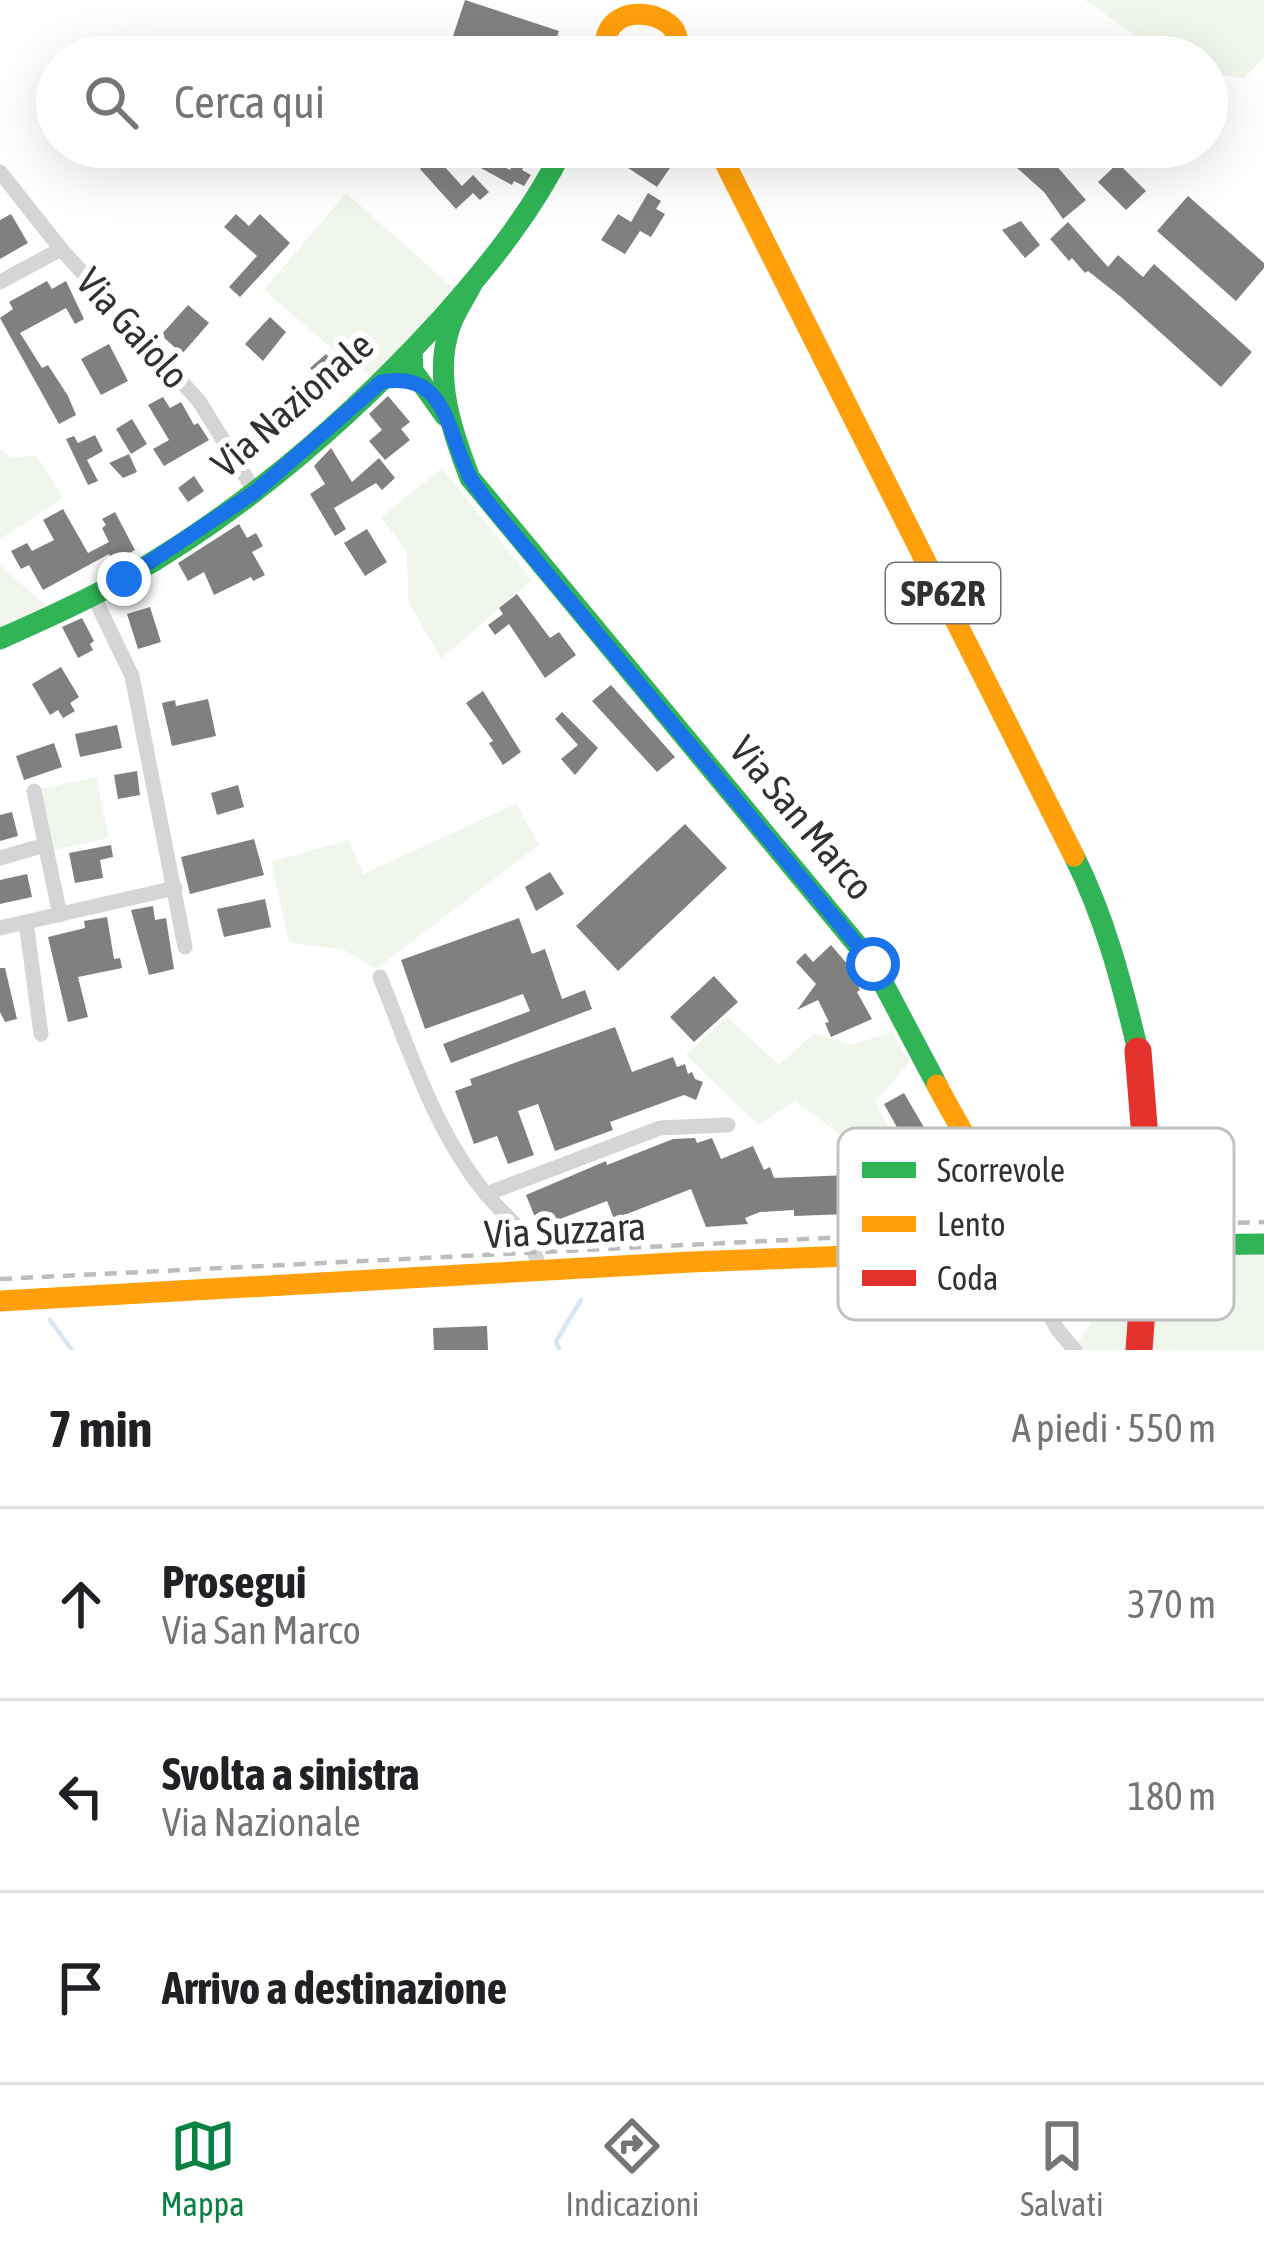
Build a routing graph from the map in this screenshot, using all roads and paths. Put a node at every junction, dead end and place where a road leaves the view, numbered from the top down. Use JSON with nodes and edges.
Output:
{"nodes":[{"id":1,"x":640,"y":1,"type":"edge"},
{"id":2,"x":603,"y":36,"type":"edge"},
{"id":3,"x":678,"y":36,"type":"edge"},
{"id":4,"x":553,"y":168,"type":"edge"},
{"id":5,"x":728,"y":168,"type":"edge"},
{"id":6,"x":0,"y":172,"type":"edge"},
{"id":7,"x":61,"y":248,"type":"junction"},
{"id":8,"x":0,"y":282,"type":"edge"},
{"id":9,"x":472,"y":284,"type":"junction"},
{"id":10,"x":415,"y":347,"type":"junction"},
{"id":11,"x":381,"y":382,"type":"junction"},
{"id":12,"x":436,"y":382,"type":"junction"},
{"id":13,"x":255,"y":492,"type":"junction"},
{"id":14,"x":93,"y":595,"type":"junction"},
{"id":15,"x":0,"y":639,"type":"edge"},
{"id":16,"x":34,"y":791,"type":"dead end"},
{"id":17,"x":45,"y":844,"type":"junction"},
{"id":18,"x":0,"y":858,"type":"edge"},
{"id":19,"x":175,"y":888,"type":"junction"},
{"id":20,"x":60,"y":914,"type":"junction"},
{"id":21,"x":26,"y":922,"type":"junction"},
{"id":22,"x":0,"y":928,"type":"edge"},
{"id":23,"x":184,"y":947,"type":"dead end"},
{"id":24,"x":380,"y":977,"type":"dead end"},
{"id":25,"x":41,"y":1034,"type":"dead end"},
{"id":26,"x":728,"y":1125,"type":"dead end"},
{"id":27,"x":959,"y":1128,"type":"edge"},
{"id":28,"x":1146,"y":1128,"type":"edge"},
{"id":29,"x":486,"y":1194,"type":"junction"},
{"id":30,"x":1234,"y":1244,"type":"edge"},
{"id":31,"x":1264,"y":1244,"type":"edge"},
{"id":32,"x":838,"y":1256,"type":"edge"},
{"id":33,"x":539,"y":1270,"type":"junction"},
{"id":34,"x":0,"y":1301,"type":"edge"},
{"id":35,"x":1054,"y":1320,"type":"edge"},
{"id":36,"x":1144,"y":1320,"type":"edge"},
{"id":37,"x":1075,"y":1350,"type":"edge"},
{"id":38,"x":1139,"y":1350,"type":"edge"}],
"edges":[{"from":1,"to":2,"type":"main road"},
{"from":1,"to":3,"type":"main road"},
{"from":4,"to":9,"type":"main road","name":"Via Nazionale"},
{"from":5,"to":28,"type":"main road","number":"SP62R","bridge":true},
{"from":6,"to":7,"type":"street","name":"Via Gaiolo"},
{"from":7,"to":8,"type":"street"},
{"from":7,"to":13,"type":"street","name":"Via Gaiolo"},
{"from":9,"to":10,"type":"main road","name":"Via Nazionale"},
{"from":9,"to":12,"type":"main road","name":"Via San Marco"},
{"from":10,"to":11,"type":"main road","name":"Via Nazionale"},
{"from":10,"to":12,"type":"main road"},
{"from":11,"to":12,"type":"main road"},
{"from":11,"to":13,"type":"main road","name":"Via Nazionale"},
{"from":12,"to":27,"type":"main road","name":"Via San Marco"},
{"from":13,"to":14,"type":"main road","name":"Via Nazionale"},
{"from":14,"to":15,"type":"main road","name":"Via Nazionale"},
{"from":14,"to":19,"type":"street"},
{"from":16,"to":17,"type":"street"},
{"from":17,"to":18,"type":"street"},
{"from":17,"to":20,"type":"street"},
{"from":19,"to":20,"type":"street"},
{"from":19,"to":23,"type":"street"},
{"from":20,"to":21,"type":"street"},
{"from":21,"to":22,"type":"street"},
{"from":21,"to":25,"type":"street"},
{"from":24,"to":29,"type":"street"},
{"from":26,"to":29,"type":"street"},
{"from":29,"to":33,"type":"street"},
{"from":30,"to":31,"type":"main road"},
{"from":32,"to":33,"type":"main road","name":"Via Suzzara"},
{"from":33,"to":34,"type":"main road","name":"Via Suzzara"},
{"from":35,"to":37,"type":"street","name":"Via San Marco"},
{"from":36,"to":38,"type":"main road","number":"SP62R","bridge":true}]}
